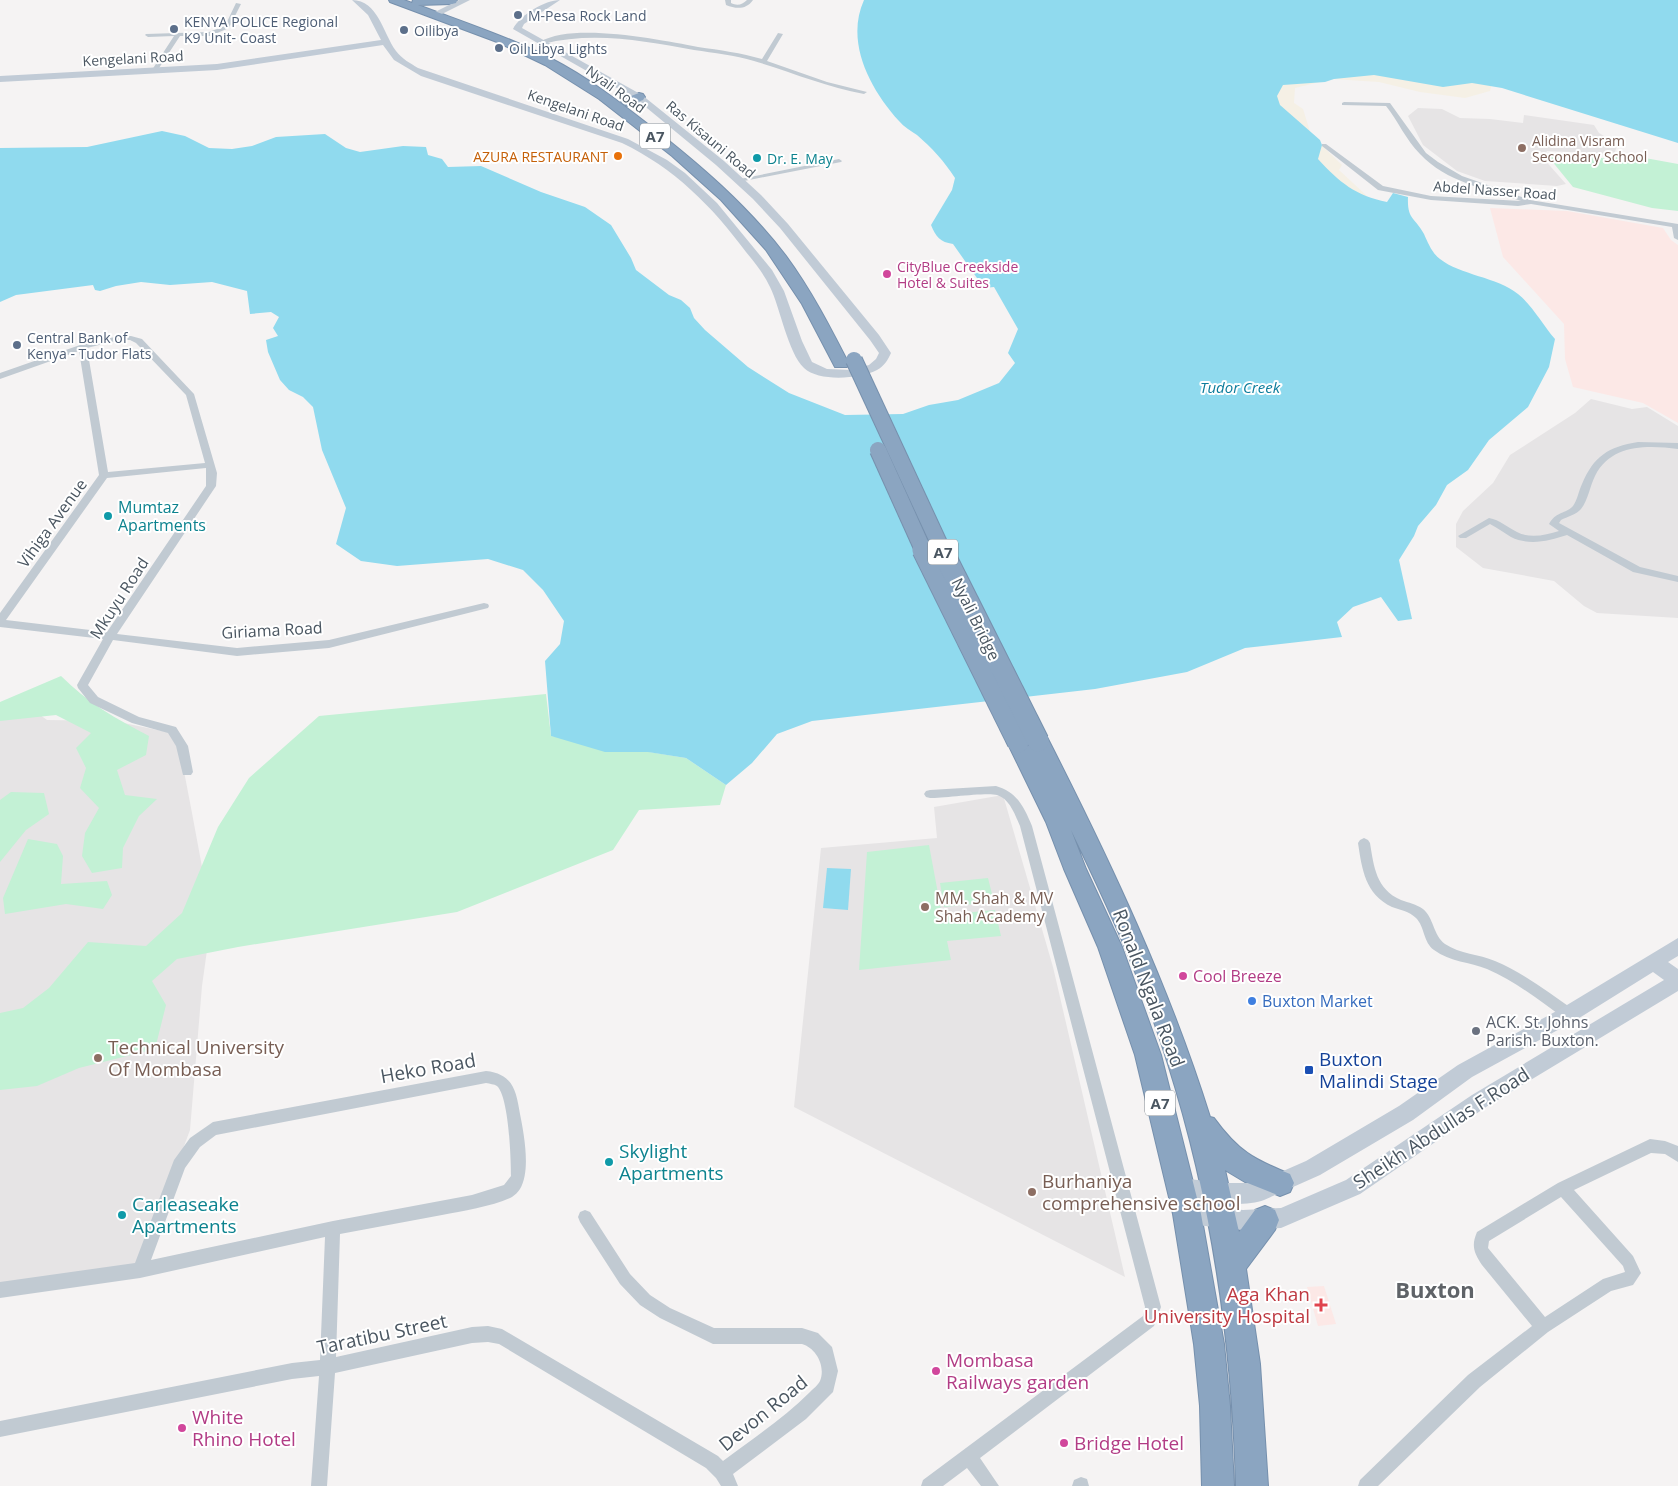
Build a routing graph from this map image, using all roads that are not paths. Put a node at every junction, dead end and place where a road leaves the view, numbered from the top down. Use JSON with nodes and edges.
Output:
{"nodes":[{"id":1,"x":356,"y":0,"type":"edge"},
{"id":2,"x":394,"y":0,"type":"edge"},
{"id":3,"x":556,"y":0,"type":"edge"},
{"id":4,"x":728,"y":0,"type":"edge"},
{"id":5,"x":750,"y":0,"type":"edge"},
{"id":6,"x":415,"y":1,"type":"edge"},
{"id":7,"x":238,"y":4,"type":"dead end"},
{"id":8,"x":448,"y":7,"type":"edge"},
{"id":9,"x":780,"y":34,"type":"dead end"},
{"id":10,"x":148,"y":35,"type":"dead end"},
{"id":11,"x":178,"y":35,"type":"junction"},
{"id":12,"x":386,"y":42,"type":"junction"},
{"id":13,"x":521,"y":42,"type":"junction"},
{"id":14,"x":548,"y":44,"type":"junction"},
{"id":15,"x":764,"y":61,"type":"junction"},
{"id":16,"x":155,"y":70,"type":"junction"},
{"id":17,"x":0,"y":79,"type":"edge"},
{"id":18,"x":864,"y":92,"type":"dead end"},
{"id":19,"x":633,"y":100,"type":"junction"},
{"id":20,"x":1344,"y":104,"type":"dead end"},
{"id":21,"x":649,"y":131,"type":"junction"},
{"id":22,"x":625,"y":141,"type":"junction"},
{"id":23,"x":1324,"y":145,"type":"dead end"},
{"id":24,"x":839,"y":161,"type":"dead end"},
{"id":25,"x":739,"y":180,"type":"junction"},
{"id":26,"x":1531,"y":202,"type":"junction"},
{"id":27,"x":1677,"y":226,"type":"edge"},
{"id":28,"x":1678,"y":238,"type":"edge"},
{"id":29,"x":835,"y":322,"type":"dead end"},
{"id":30,"x":83,"y":347,"type":"junction"},
{"id":31,"x":883,"y":350,"type":"joint"},
{"id":32,"x":847,"y":356,"type":"joint"},
{"id":33,"x":809,"y":366,"type":"joint"},
{"id":34,"x":0,"y":376,"type":"edge"},
{"id":35,"x":1678,"y":446,"type":"edge"},
{"id":36,"x":210,"y":465,"type":"junction"},
{"id":37,"x":104,"y":476,"type":"junction"},
{"id":38,"x":1567,"y":532,"type":"junction"},
{"id":39,"x":1463,"y":536,"type":"dead end"},
{"id":40,"x":1678,"y":578,"type":"edge"},
{"id":41,"x":484,"y":606,"type":"dead end"},
{"id":42,"x":0,"y":622,"type":"edge"},
{"id":43,"x":110,"y":636,"type":"junction"},
{"id":44,"x":1028,"y":742,"type":"junction"},
{"id":45,"x":187,"y":772,"type":"dead end"},
{"id":46,"x":930,"y":794,"type":"dead end"},
{"id":47,"x":1364,"y":843,"type":"dead end"},
{"id":48,"x":1678,"y":946,"type":"edge"},
{"id":49,"x":1654,"y":962,"type":"junction"},
{"id":50,"x":1678,"y":980,"type":"edge"},
{"id":51,"x":1569,"y":1014,"type":"junction"},
{"id":52,"x":1195,"y":1112,"type":"junction"},
{"id":53,"x":1678,"y":1155,"type":"edge"},
{"id":54,"x":1280,"y":1183,"type":"junction"},
{"id":55,"x":1180,"y":1188,"type":"junction"},
{"id":56,"x":1563,"y":1188,"type":"junction"},
{"id":57,"x":1218,"y":1205,"type":"junction"},
{"id":58,"x":1187,"y":1214,"type":"junction"},
{"id":59,"x":586,"y":1217,"type":"dead end"},
{"id":60,"x":1265,"y":1220,"type":"junction"},
{"id":61,"x":333,"y":1228,"type":"junction"},
{"id":62,"x":1230,"y":1267,"type":"junction"},
{"id":63,"x":140,"y":1270,"type":"junction"},
{"id":64,"x":0,"y":1290,"type":"edge"},
{"id":65,"x":1543,"y":1326,"type":"junction"},
{"id":66,"x":328,"y":1367,"type":"junction"},
{"id":67,"x":0,"y":1429,"type":"edge"},
{"id":68,"x":969,"y":1456,"type":"junction"},
{"id":69,"x":722,"y":1472,"type":"junction"},
{"id":70,"x":318,"y":1486,"type":"edge"},
{"id":71,"x":730,"y":1486,"type":"edge"},
{"id":72,"x":929,"y":1486,"type":"edge"},
{"id":73,"x":992,"y":1486,"type":"edge"},
{"id":74,"x":1218,"y":1486,"type":"edge"},
{"id":75,"x":1252,"y":1486,"type":"edge"},
{"id":76,"x":1366,"y":1486,"type":"edge"}],
"edges":[{"from":1,"to":12,"type":"main road","name":"Kengelani Road"},
{"from":2,"to":8,"type":"highway","name":"Nyali Road","number":"A7"},
{"from":3,"to":14,"type":"main road","name":"Ras Kisauni Road"},
{"from":4,"to":5,"type":"street"},
{"from":6,"to":8,"type":"highway","name":"Nyali Road","number":"A7"},
{"from":7,"to":11,"type":"street"},
{"from":8,"to":13,"type":"highway","name":"Nyali Road","number":"A7"},
{"from":8,"to":21,"type":"highway","name":"Nyali Road","number":"A7"},
{"from":9,"to":15,"type":"street"},
{"from":10,"to":11,"type":"street"},
{"from":11,"to":16,"type":"street"},
{"from":12,"to":16,"type":"main road","name":"Kengelani Road"},
{"from":12,"to":22,"type":"main road","name":"Kengelani Road"},
{"from":13,"to":14,"type":"highway"},
{"from":13,"to":19,"type":"highway","name":"Nyali Road","number":"A7"},
{"from":14,"to":15,"type":"street"},
{"from":14,"to":19,"type":"main road","name":"Ras Kisauni Road"},
{"from":15,"to":18,"type":"street"},
{"from":16,"to":17,"type":"main road","name":"Kengelani Road"},
{"from":19,"to":25,"type":"main road","name":"Ras Kisauni Road"},
{"from":19,"to":29,"type":"highway","name":"Nyali Road","number":"A7"},
{"from":20,"to":26,"type":"street"},
{"from":21,"to":22,"type":"main road"},
{"from":21,"to":32,"type":"highway","name":"Nyali Road","number":"A7"},
{"from":22,"to":33,"type":"main road","name":"Kengelani Road"},
{"from":23,"to":26,"type":"street","name":"Abdel Nasser Road"},
{"from":24,"to":25,"type":"street"},
{"from":25,"to":31,"type":"main road","name":"Ras Kisauni Road"},
{"from":26,"to":27,"type":"street","name":"Abdel Nasser Road"},
{"from":27,"to":28,"type":"street"},
{"from":30,"to":34,"type":"street"},
{"from":30,"to":36,"type":"street","name":"Mkuyu Road"},
{"from":30,"to":37,"type":"street","name":"Vihiga Avenue"},
{"from":31,"to":33,"type":"main road"},
{"from":32,"to":44,"type":"highway","name":"Nyali Bridge","number":"A7","bridge":true},
{"from":35,"to":38,"type":"street"},
{"from":36,"to":37,"type":"street"},
{"from":36,"to":43,"type":"street","name":"Mkuyu Road"},
{"from":37,"to":42,"type":"street","name":"Vihiga Avenue"},
{"from":38,"to":39,"type":"street"},
{"from":38,"to":40,"type":"street"},
{"from":41,"to":43,"type":"street","name":"Giriama Road"},
{"from":42,"to":43,"type":"street","name":"Giriama Road"},
{"from":43,"to":45,"type":"street","name":"Mkuyu Road"},
{"from":44,"to":52,"type":"highway","name":"Ronald Ngala Road","number":"A7"},
{"from":44,"to":55,"type":"highway","name":"Ronald Ngala Road","number":"A7"},
{"from":46,"to":68,"type":"street"},
{"from":47,"to":51,"type":"street"},
{"from":48,"to":49,"type":"main road","name":"Sheikh Abdullas F.Road"},
{"from":49,"to":50,"type":"main road"},
{"from":49,"to":51,"type":"main road","name":"Sheikh Abdullas F.Road"},
{"from":50,"to":60,"type":"main road","name":"Sheikh Abdullas F.Road"},
{"from":51,"to":54,"type":"main road","name":"Sheikh Abdullas F.Road"},
{"from":52,"to":54,"type":"highway"},
{"from":52,"to":57,"type":"highway","name":"Ronald Ngala Road","number":"A7"},
{"from":53,"to":56,"type":"street"},
{"from":54,"to":57,"type":"main road","name":"Sheikh Abdullas F.Road"},
{"from":55,"to":57,"type":"main road","name":"Sheikh Abdullas F.Road"},
{"from":55,"to":58,"type":"highway","name":"Ronald Ngala Road","number":"A7"},
{"from":56,"to":65,"type":"street"},
{"from":56,"to":65,"type":"street"},
{"from":57,"to":58,"type":"main road","name":"Sheikh Abdullas F.Road"},
{"from":57,"to":60,"type":"main road","name":"Sheikh Abdullas F.Road"},
{"from":57,"to":62,"type":"highway","name":"Ronald Ngala Road","number":"A7"},
{"from":58,"to":74,"type":"highway","name":"Ronald Ngala Road","number":"A7"},
{"from":59,"to":69,"type":"street","name":"Devon Road"},
{"from":60,"to":62,"type":"highway"},
{"from":61,"to":63,"type":"street","name":"Heko Road"},
{"from":61,"to":63,"type":"street","name":"Heko Road"},
{"from":61,"to":66,"type":"street"},
{"from":62,"to":75,"type":"highway","name":"Ronald Ngala Road","number":"A7"},
{"from":63,"to":64,"type":"street"},
{"from":65,"to":76,"type":"street"},
{"from":66,"to":67,"type":"street","name":"Taratibu Street"},
{"from":66,"to":69,"type":"street","name":"Taratibu Street"},
{"from":66,"to":70,"type":"street"},
{"from":68,"to":72,"type":"street"},
{"from":68,"to":73,"type":"street"},
{"from":69,"to":71,"type":"street","name":"Taratibu Street"}]}
